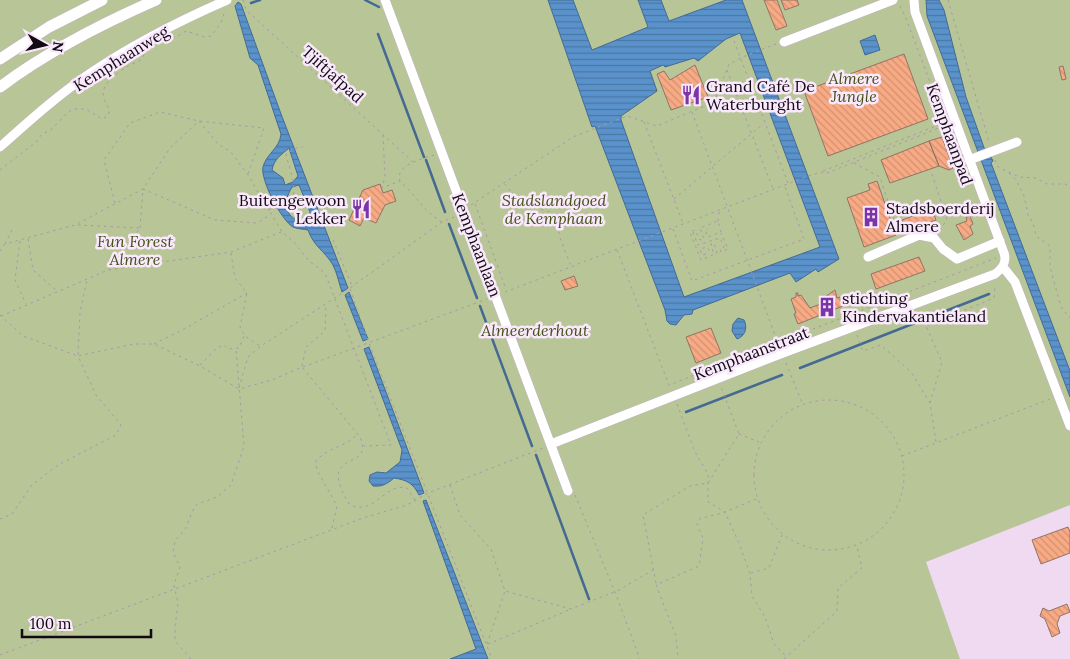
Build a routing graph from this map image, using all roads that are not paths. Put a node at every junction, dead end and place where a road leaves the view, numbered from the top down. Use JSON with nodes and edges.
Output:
{"nodes":[{"id":1,"x":102,"y":0,"type":"edge"},
{"id":2,"x":156,"y":0,"type":"edge"},
{"id":3,"x":385,"y":0,"type":"edge"},
{"id":4,"x":914,"y":0,"type":"edge"},
{"id":5,"x":227,"y":3,"type":"edge"},
{"id":6,"x":896,"y":3,"type":"edge"},
{"id":7,"x":784,"y":42,"type":"road end"},
{"id":8,"x":0,"y":59,"type":"edge"},
{"id":9,"x":0,"y":87,"type":"edge"},
{"id":10,"x":1017,"y":142,"type":"dead end"},
{"id":11,"x":0,"y":147,"type":"edge"},
{"id":12,"x":973,"y":158,"type":"junction"},
{"id":13,"x":1000,"y":241,"type":"junction"},
{"id":14,"x":868,"y":257,"type":"dead end"},
{"id":15,"x":1003,"y":267,"type":"junction"},
{"id":16,"x":1070,"y":426,"type":"edge"},
{"id":17,"x":551,"y":444,"type":"junction"},
{"id":18,"x":568,"y":490,"type":"road end"}],
"edges":[{"from":1,"to":8,"type":"main road"},
{"from":2,"to":9,"type":"main road"},
{"from":3,"to":17,"type":"street","name":"Kemphaanlaan"},
{"from":4,"to":12,"type":"street","name":"Kemphaanpad"},
{"from":5,"to":11,"type":"street","name":"Kemphaanweg"},
{"from":6,"to":7,"type":"street"},
{"from":10,"to":12,"type":"street"},
{"from":12,"to":13,"type":"street","name":"Kemphaanpad"},
{"from":13,"to":14,"type":"street"},
{"from":13,"to":15,"type":"street","name":"Kemphaanpad"},
{"from":15,"to":16,"type":"street","name":"Kemphaanpad"},
{"from":15,"to":17,"type":"street","name":"Kemphaanstraat"},
{"from":17,"to":18,"type":"street","name":"Kemphaanlaan"}]}
